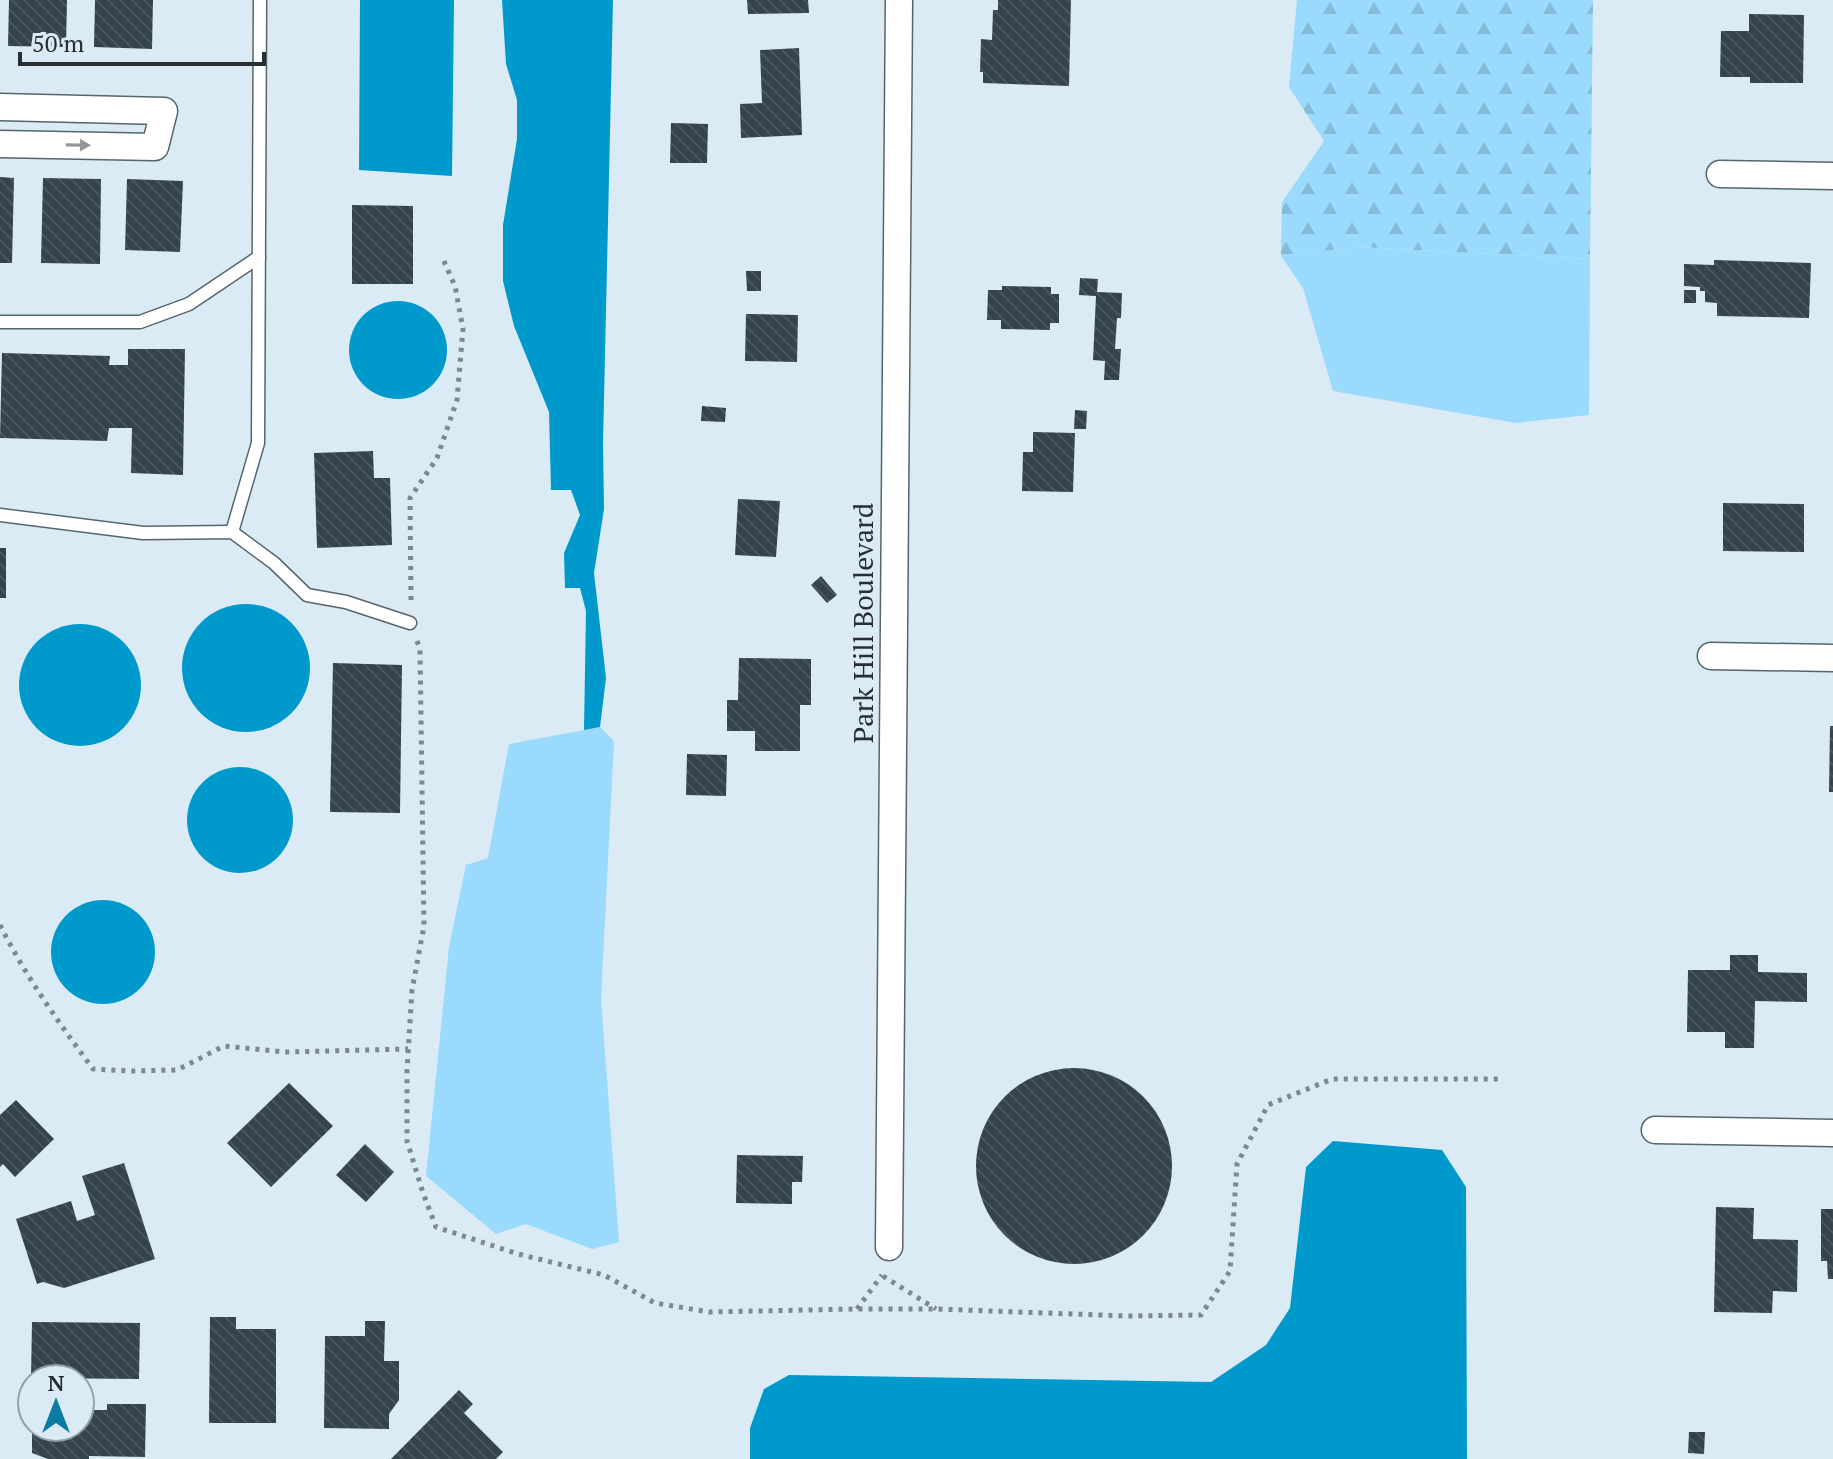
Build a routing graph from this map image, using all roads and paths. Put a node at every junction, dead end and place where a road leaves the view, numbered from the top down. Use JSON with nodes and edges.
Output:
{"nodes":[{"id":1,"x":260,"y":0,"type":"edge"},
{"id":2,"x":899,"y":0,"type":"edge"},
{"id":3,"x":0,"y":107,"type":"edge"},
{"id":4,"x":0,"y":144,"type":"edge"},
{"id":5,"x":1720,"y":174,"type":"dead end"},
{"id":6,"x":1833,"y":176,"type":"edge"},
{"id":7,"x":259,"y":257,"type":"junction"},
{"id":8,"x":443,"y":259,"type":"dead end"},
{"id":9,"x":0,"y":322,"type":"edge"},
{"id":10,"x":0,"y":515,"type":"edge"},
{"id":11,"x":232,"y":532,"type":"junction"},
{"id":12,"x":410,"y":623,"type":"junction"},
{"id":13,"x":1711,"y":656,"type":"dead end"},
{"id":14,"x":1833,"y":658,"type":"edge"},
{"id":15,"x":0,"y":925,"type":"edge"},
{"id":16,"x":408,"y":1049,"type":"junction"},
{"id":17,"x":1498,"y":1079,"type":"dead end"},
{"id":18,"x":1655,"y":1130,"type":"dead end"},
{"id":19,"x":1833,"y":1133,"type":"edge"},
{"id":20,"x":889,"y":1247,"type":"joint"},
{"id":21,"x":882,"y":1275,"type":"junction"},
{"id":22,"x":857,"y":1309,"type":"junction"},
{"id":23,"x":936,"y":1309,"type":"junction"}],
"edges":[{"from":1,"to":7,"type":"lane"},
{"from":2,"to":20,"type":"street","name":"Park Hill Boulevard"},
{"from":4,"to":3,"type":"street","one_way":true},
{"from":5,"to":6,"type":"street"},
{"from":7,"to":9,"type":"lane"},
{"from":7,"to":11,"type":"lane"},
{"from":8,"to":12,"type":"path"},
{"from":10,"to":11,"type":"lane"},
{"from":11,"to":12,"type":"lane"},
{"from":12,"to":16,"type":"path"},
{"from":13,"to":14,"type":"street"},
{"from":15,"to":16,"type":"path"},
{"from":16,"to":22,"type":"path"},
{"from":17,"to":23,"type":"path"},
{"from":18,"to":19,"type":"street"},
{"from":20,"to":21,"type":"path"},
{"from":21,"to":22,"type":"path"},
{"from":21,"to":23,"type":"path"},
{"from":22,"to":23,"type":"path"}]}
